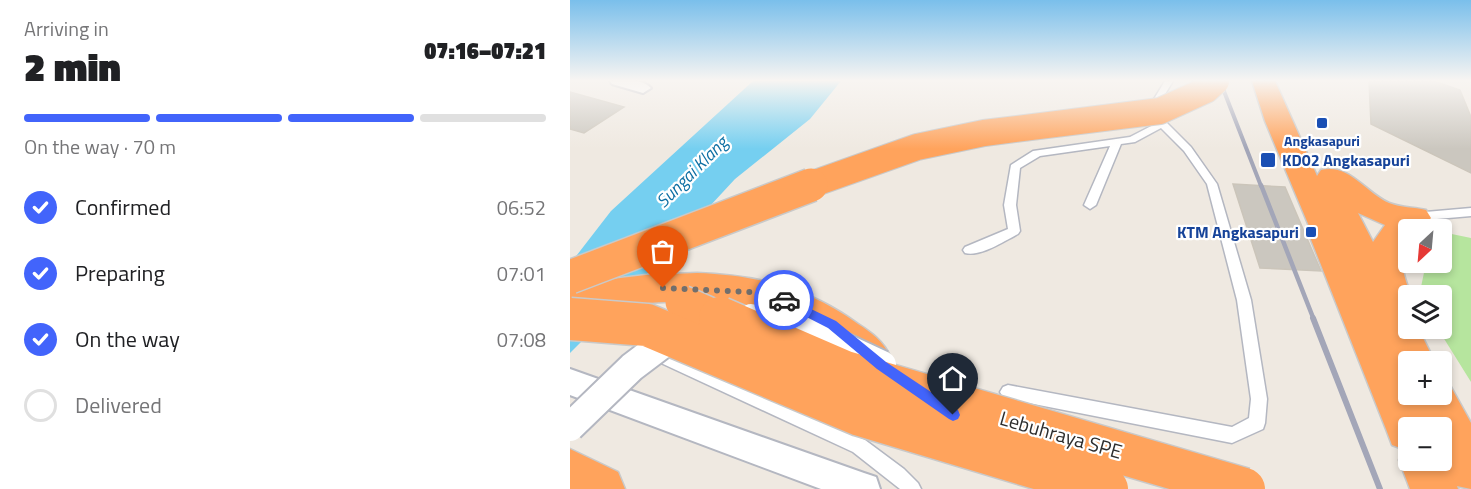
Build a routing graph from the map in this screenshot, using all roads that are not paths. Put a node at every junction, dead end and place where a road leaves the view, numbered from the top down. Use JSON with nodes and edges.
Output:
{"nodes":[{"id":1,"x":1159,"y":104,"type":"edge"},
{"id":2,"x":1177,"y":104,"type":"edge"},
{"id":3,"x":1271,"y":104,"type":"edge"},
{"id":4,"x":1291,"y":104,"type":"edge"},
{"id":5,"x":1162,"y":124,"type":"junction"},
{"id":6,"x":1116,"y":144,"type":"junction"},
{"id":7,"x":1322,"y":172,"type":"junction"},
{"id":8,"x":1090,"y":205,"type":"dead end"},
{"id":9,"x":1471,"y":212,"type":"edge"},
{"id":10,"x":1415,"y":218,"type":"junction"},
{"id":11,"x":969,"y":250,"type":"dead end"},
{"id":12,"x":570,"y":277,"type":"edge"},
{"id":13,"x":570,"y":298,"type":"edge"},
{"id":14,"x":570,"y":313,"type":"edge"},
{"id":15,"x":570,"y":319,"type":"edge"},
{"id":16,"x":1411,"y":351,"type":"edge"},
{"id":17,"x":1412,"y":351,"type":"edge"},
{"id":18,"x":882,"y":365,"type":"junction"},
{"id":19,"x":573,"y":383,"type":"edge"},
{"id":20,"x":1008,"y":392,"type":"dead end"},
{"id":21,"x":1438,"y":405,"type":"edge"},
{"id":22,"x":1403,"y":417,"type":"edge"},
{"id":23,"x":570,"y":427,"type":"edge"},
{"id":24,"x":1471,"y":469,"type":"edge"},
{"id":25,"x":1427,"y":471,"type":"edge"},
{"id":26,"x":570,"y":472,"type":"edge"},
{"id":27,"x":601,"y":489,"type":"edge"},
{"id":28,"x":864,"y":489,"type":"edge"},
{"id":29,"x":912,"y":489,"type":"edge"},
{"id":30,"x":1061,"y":489,"type":"edge"},
{"id":31,"x":1107,"y":489,"type":"edge"},
{"id":32,"x":1244,"y":489,"type":"edge"},
{"id":33,"x":1434,"y":489,"type":"edge"}],
"edges":[{"from":1,"to":5,"type":"lane"},
{"from":2,"to":12,"type":"highway","bridge":true},
{"from":3,"to":22,"type":"highway"},
{"from":4,"to":7,"type":"highway"},
{"from":5,"to":6,"type":"lane"},
{"from":5,"to":20,"type":"lane"},
{"from":6,"to":8,"type":"lane"},
{"from":6,"to":11,"type":"lane"},
{"from":7,"to":10,"type":"highway"},
{"from":7,"to":16,"type":"highway"},
{"from":9,"to":10,"type":"lane"},
{"from":10,"to":17,"type":"highway"},
{"from":13,"to":18,"type":"highway","bridge":true},
{"from":13,"to":32,"type":"highway","name":"Lebuhraya SPE","bridge":true},
{"from":14,"to":29,"type":"lane","bridge":true},
{"from":15,"to":31,"type":"highway","bridge":true},
{"from":18,"to":23,"type":"street","bridge":true},
{"from":18,"to":30,"type":"highway","bridge":true},
{"from":19,"to":28,"type":"street"},
{"from":21,"to":24,"type":"highway"},
{"from":25,"to":33,"type":"highway"},
{"from":26,"to":27,"type":"highway"}]}
